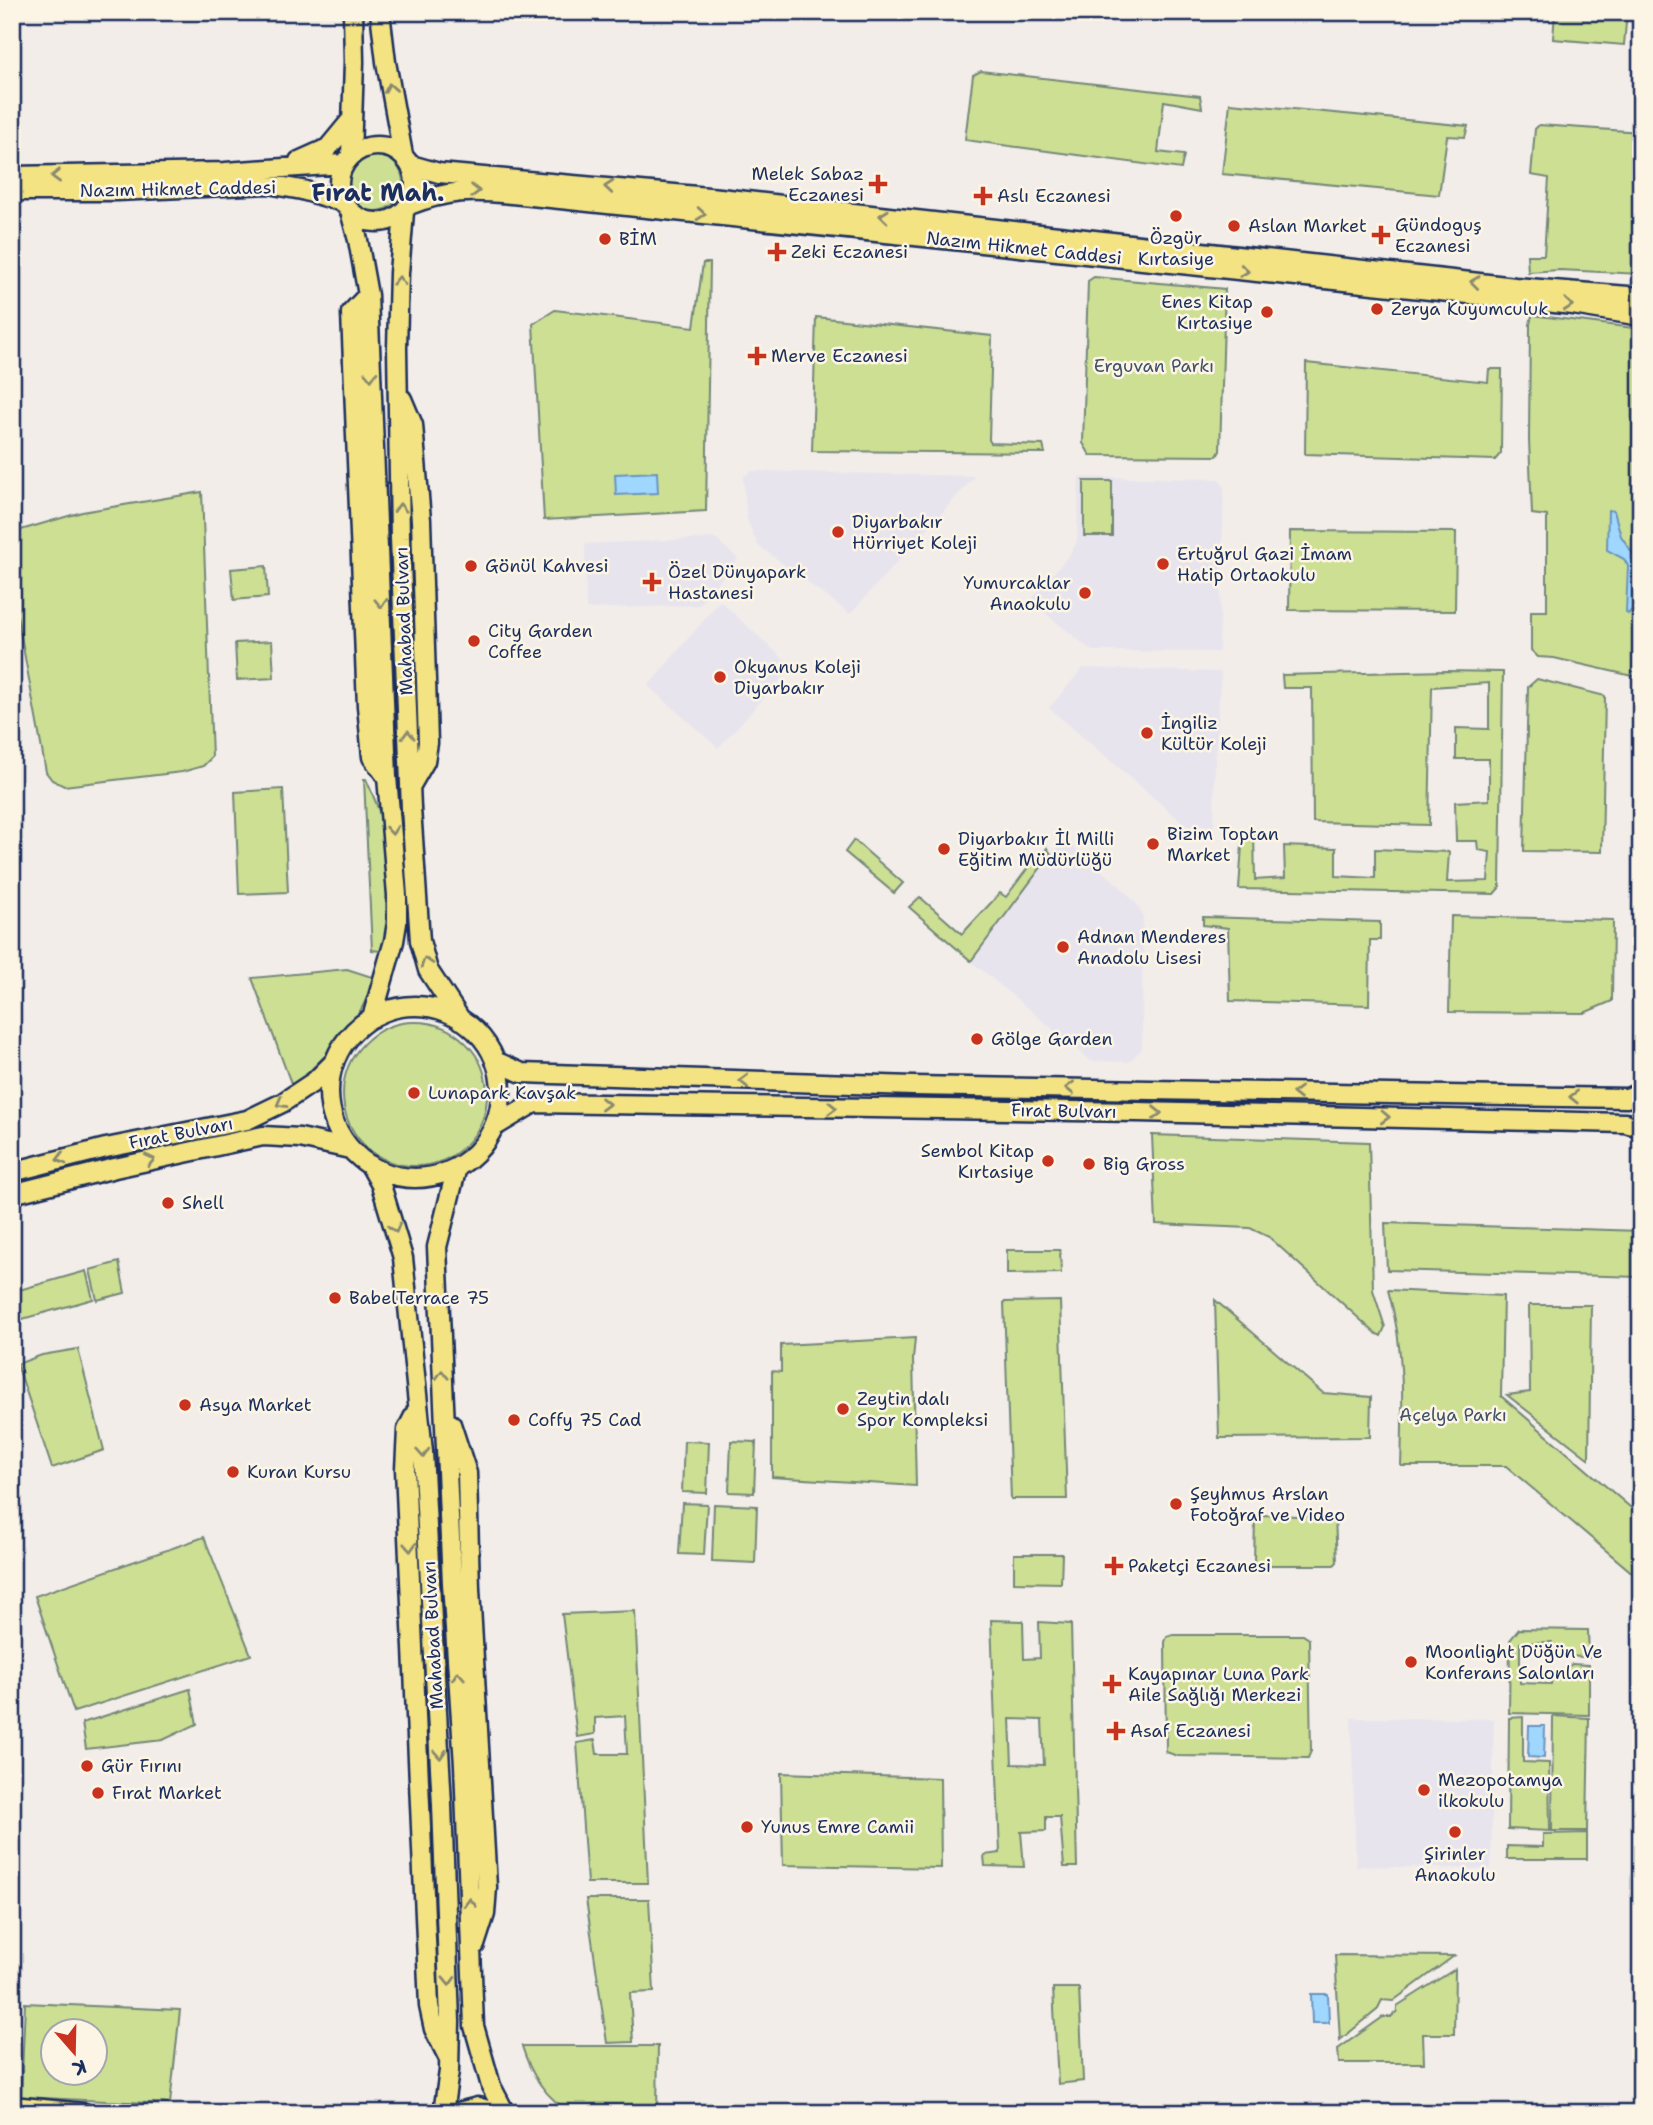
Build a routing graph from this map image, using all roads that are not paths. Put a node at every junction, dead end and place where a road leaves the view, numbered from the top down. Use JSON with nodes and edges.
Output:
{"nodes":[{"id":1,"x":350,"y":12,"type":"edge"},
{"id":2,"x":381,"y":15,"type":"edge"},
{"id":3,"x":352,"y":119,"type":"junction"},
{"id":4,"x":347,"y":160,"type":"junction"},
{"id":5,"x":407,"y":160,"type":"junction"},
{"id":6,"x":281,"y":167,"type":"junction"},
{"id":7,"x":12,"y":176,"type":"edge"},
{"id":8,"x":12,"y":191,"type":"edge"},
{"id":9,"x":346,"y":207,"type":"junction"},
{"id":10,"x":406,"y":208,"type":"junction"},
{"id":11,"x":1641,"y":297,"type":"edge"},
{"id":12,"x":1641,"y":316,"type":"edge"},
{"id":13,"x":372,"y":1018,"type":"junction"},
{"id":14,"x":461,"y":1020,"type":"junction"},
{"id":15,"x":495,"y":1061,"type":"junction"},
{"id":16,"x":334,"y":1062,"type":"junction"},
{"id":17,"x":1641,"y":1092,"type":"edge"},
{"id":18,"x":247,"y":1120,"type":"junction"},
{"id":19,"x":494,"y":1127,"type":"junction"},
{"id":20,"x":1641,"y":1127,"type":"edge"},
{"id":21,"x":248,"y":1139,"type":"junction"},
{"id":22,"x":350,"y":1149,"type":"junction"},
{"id":23,"x":370,"y":1165,"type":"junction"},
{"id":24,"x":457,"y":1167,"type":"junction"},
{"id":25,"x":12,"y":1172,"type":"edge"},
{"id":26,"x":12,"y":1194,"type":"edge"},
{"id":27,"x":12,"y":2106,"type":"edge"},
{"id":28,"x":84,"y":2113,"type":"edge"},
{"id":29,"x":443,"y":2113,"type":"edge"},
{"id":30,"x":455,"y":2113,"type":"edge"},
{"id":31,"x":497,"y":2113,"type":"edge"},
{"id":32,"x":505,"y":2113,"type":"edge"}],
"edges":[{"from":1,"to":3,"type":"main road"},
{"from":5,"to":2,"type":"main road","one_way":true},
{"from":3,"to":4,"type":"main road"},
{"from":3,"to":6,"type":"main road"},
{"from":4,"to":5,"type":"main road"},
{"from":4,"to":6,"type":"main road","name":"Nazım Hikmet Caddesi"},
{"from":4,"to":9,"type":"main road"},
{"from":5,"to":10,"type":"main road"},
{"from":11,"to":5,"type":"main road","name":"Nazım Hikmet Caddesi","one_way":true},
{"from":6,"to":7,"type":"main road","name":"Nazım Hikmet Caddesi","one_way":true},
{"from":8,"to":9,"type":"main road","name":"Nazım Hikmet Caddesi"},
{"from":9,"to":10,"type":"main road"},
{"from":9,"to":13,"type":"main road","name":"Mahabad Bulvarı","one_way":true},
{"from":10,"to":12,"type":"main road","name":"Nazım Hikmet Caddesi","one_way":true},
{"from":14,"to":10,"type":"main road","name":"Mahabad Bulvarı","one_way":true},
{"from":13,"to":14,"type":"main road"},
{"from":13,"to":16,"type":"main road"},
{"from":14,"to":15,"type":"main road"},
{"from":17,"to":15,"type":"main road","name":"Fırat Bulvarı","one_way":true},
{"from":15,"to":19,"type":"main road"},
{"from":16,"to":18,"type":"main road","name":"Fırat Bulvarı","one_way":true},
{"from":16,"to":22,"type":"main road"},
{"from":18,"to":21,"type":"main road"},
{"from":18,"to":25,"type":"main road","name":"Fırat Bulvarı","one_way":true},
{"from":19,"to":20,"type":"main road","name":"Fırat Bulvarı","one_way":true},
{"from":19,"to":24,"type":"main road"},
{"from":21,"to":22,"type":"main road","name":"Fırat Bulvarı"},
{"from":26,"to":21,"type":"main road","name":"Fırat Bulvarı","one_way":true},
{"from":22,"to":23,"type":"main road"},
{"from":23,"to":24,"type":"main road"},
{"from":23,"to":29,"type":"main road","one_way":true},
{"from":32,"to":24,"type":"main road","name":"Mahabad Bulvarı","one_way":true},
{"from":27,"to":28,"type":"main road"},
{"from":30,"to":31,"type":"main road"}]}
